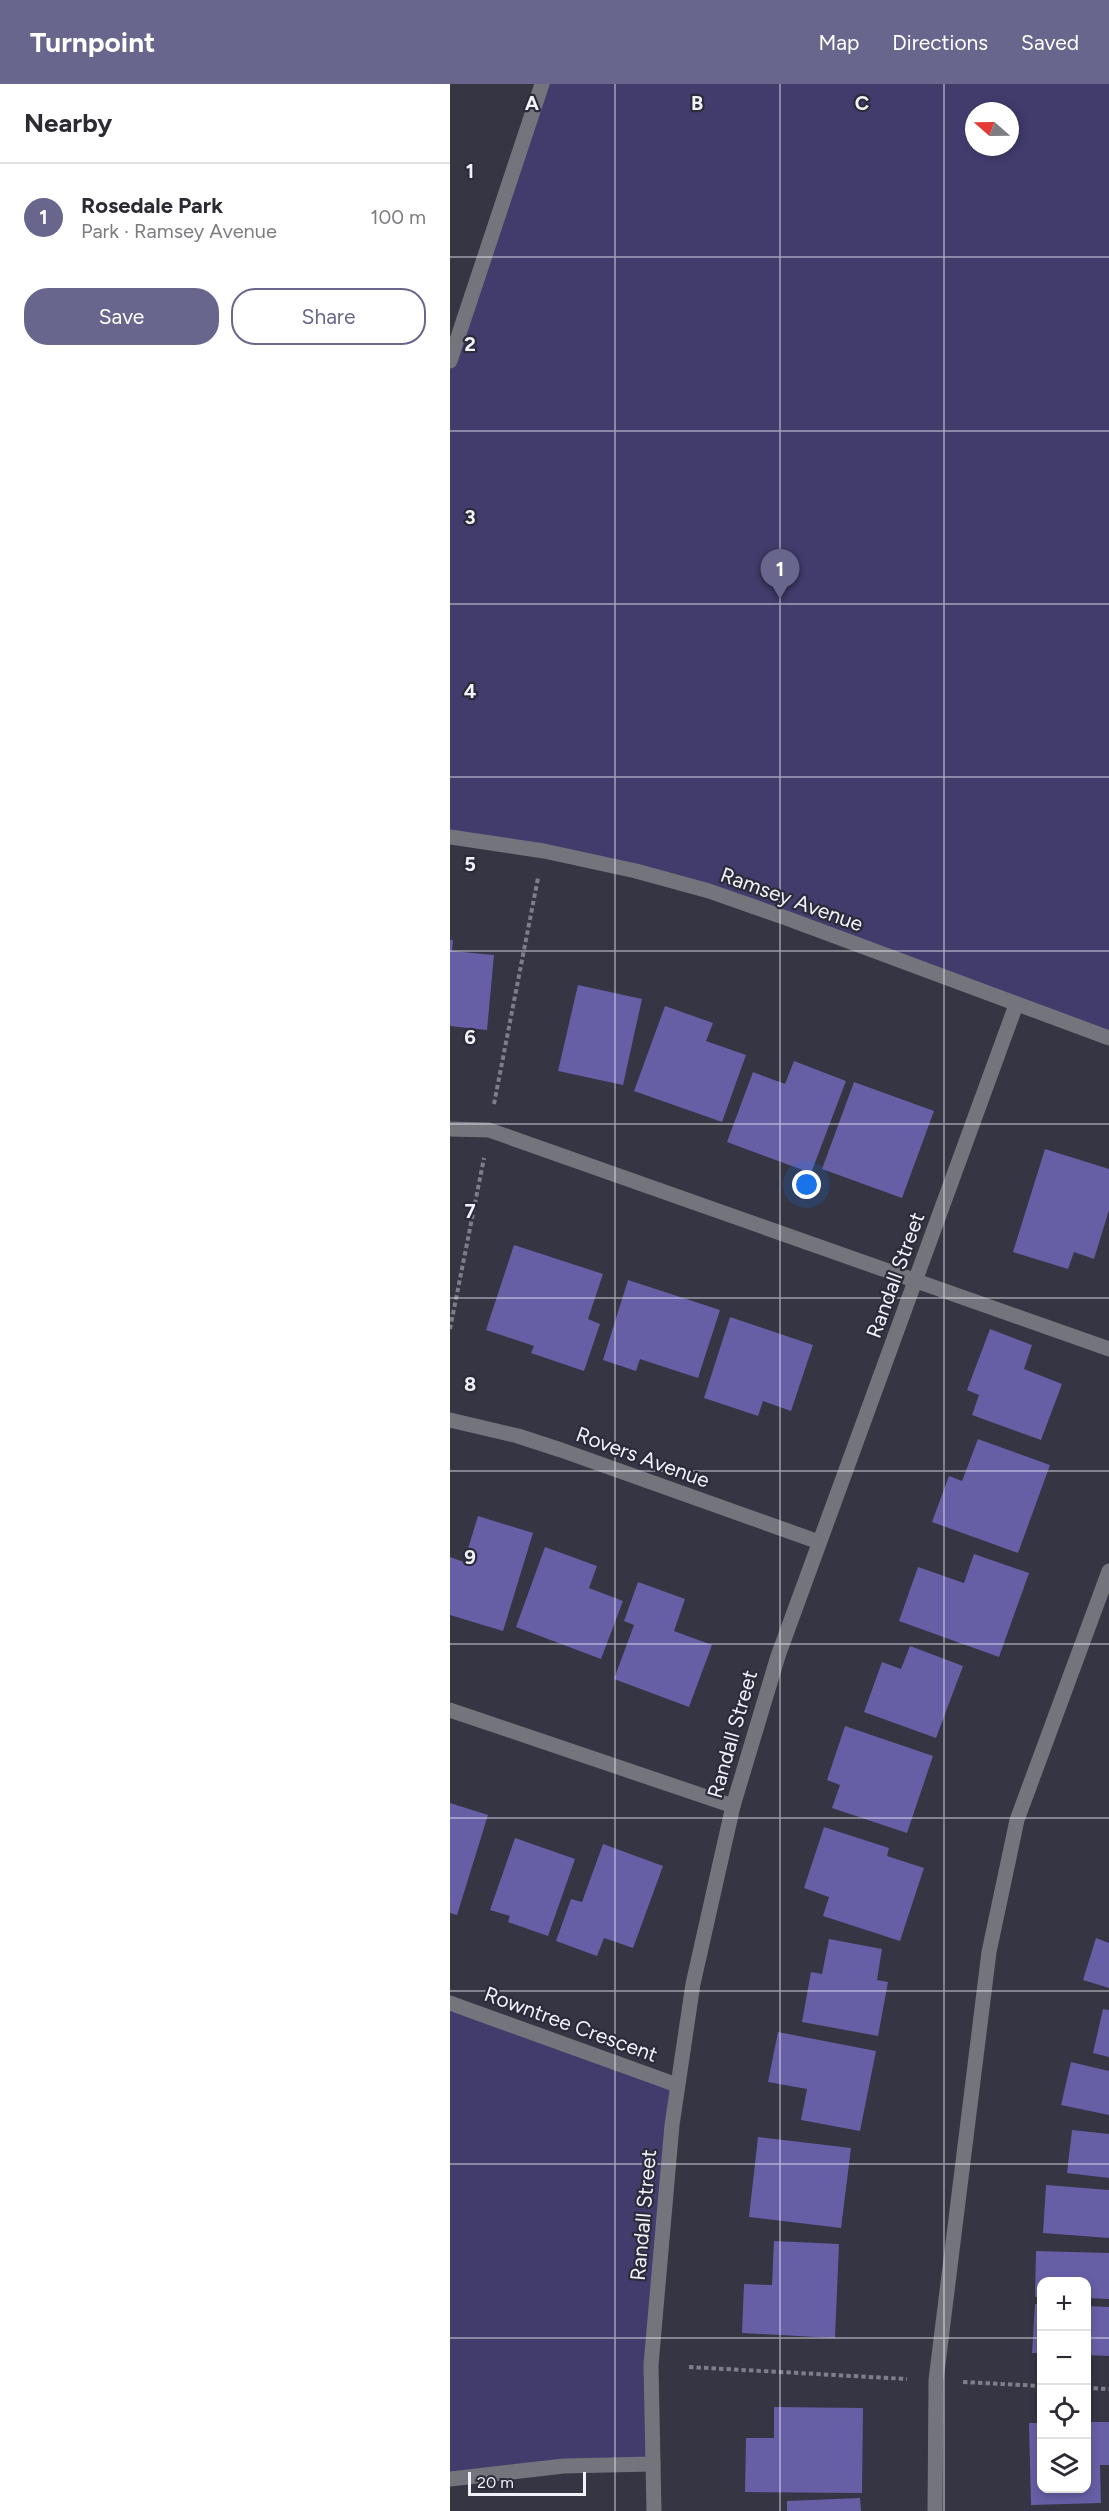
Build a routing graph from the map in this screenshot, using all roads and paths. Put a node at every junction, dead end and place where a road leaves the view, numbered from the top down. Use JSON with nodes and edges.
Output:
{"nodes":[{"id":1,"x":542,"y":84,"type":"edge"},
{"id":2,"x":454,"y":334,"type":"edge"},
{"id":3,"x":450,"y":361,"type":"edge"},
{"id":4,"x":450,"y":837,"type":"edge"},
{"id":5,"x":544,"y":851,"type":"junction"},
{"id":6,"x":1016,"y":1005,"type":"junction"},
{"id":7,"x":1109,"y":1038,"type":"edge"},
{"id":8,"x":450,"y":1129,"type":"edge"},
{"id":9,"x":489,"y":1130,"type":"junction"},
{"id":10,"x":916,"y":1281,"type":"junction"},
{"id":11,"x":450,"y":1329,"type":"edge"},
{"id":12,"x":1109,"y":1349,"type":"edge"},
{"id":13,"x":450,"y":1420,"type":"edge"},
{"id":14,"x":819,"y":1542,"type":"junction"},
{"id":15,"x":1109,"y":1571,"type":"edge"},
{"id":16,"x":450,"y":1710,"type":"edge"},
{"id":17,"x":733,"y":1806,"type":"junction"},
{"id":18,"x":450,"y":2004,"type":"edge"},
{"id":19,"x":677,"y":2085,"type":"junction"},
{"id":20,"x":689,"y":2367,"type":"dead end"},
{"id":21,"x":936,"y":2380,"type":"junction"},
{"id":22,"x":1037,"y":2386,"type":"edge"},
{"id":23,"x":1091,"y":2388,"type":"edge"},
{"id":24,"x":1109,"y":2390,"type":"edge"},
{"id":25,"x":653,"y":2464,"type":"junction"},
{"id":26,"x":450,"y":2479,"type":"edge"},
{"id":27,"x":654,"y":2511,"type":"edge"},
{"id":28,"x":935,"y":2511,"type":"edge"}],
"edges":[{"from":1,"to":2,"type":"street"},
{"from":2,"to":3,"type":"street"},
{"from":4,"to":5,"type":"street","name":"Ramsey Avenue"},
{"from":5,"to":6,"type":"street","name":"Ramsey Avenue"},
{"from":5,"to":9,"type":"path"},
{"from":6,"to":7,"type":"street","name":"Ramsey Avenue"},
{"from":6,"to":10,"type":"street","name":"Randall Street"},
{"from":8,"to":9,"type":"street"},
{"from":9,"to":10,"type":"street"},
{"from":9,"to":11,"type":"path"},
{"from":10,"to":12,"type":"street"},
{"from":10,"to":14,"type":"street","name":"Randall Street"},
{"from":13,"to":14,"type":"street","name":"Rovers Avenue"},
{"from":14,"to":17,"type":"street","name":"Randall Street"},
{"from":15,"to":21,"type":"street"},
{"from":16,"to":17,"type":"street"},
{"from":17,"to":19,"type":"street","name":"Randall Street"},
{"from":18,"to":19,"type":"street","name":"Rowntree Crescent"},
{"from":19,"to":25,"type":"street","name":"Randall Street"},
{"from":20,"to":21,"type":"path"},
{"from":21,"to":22,"type":"path"},
{"from":21,"to":28,"type":"street"},
{"from":23,"to":24,"type":"path"},
{"from":25,"to":26,"type":"street"},
{"from":25,"to":27,"type":"street","name":"Randall Street"}]}
